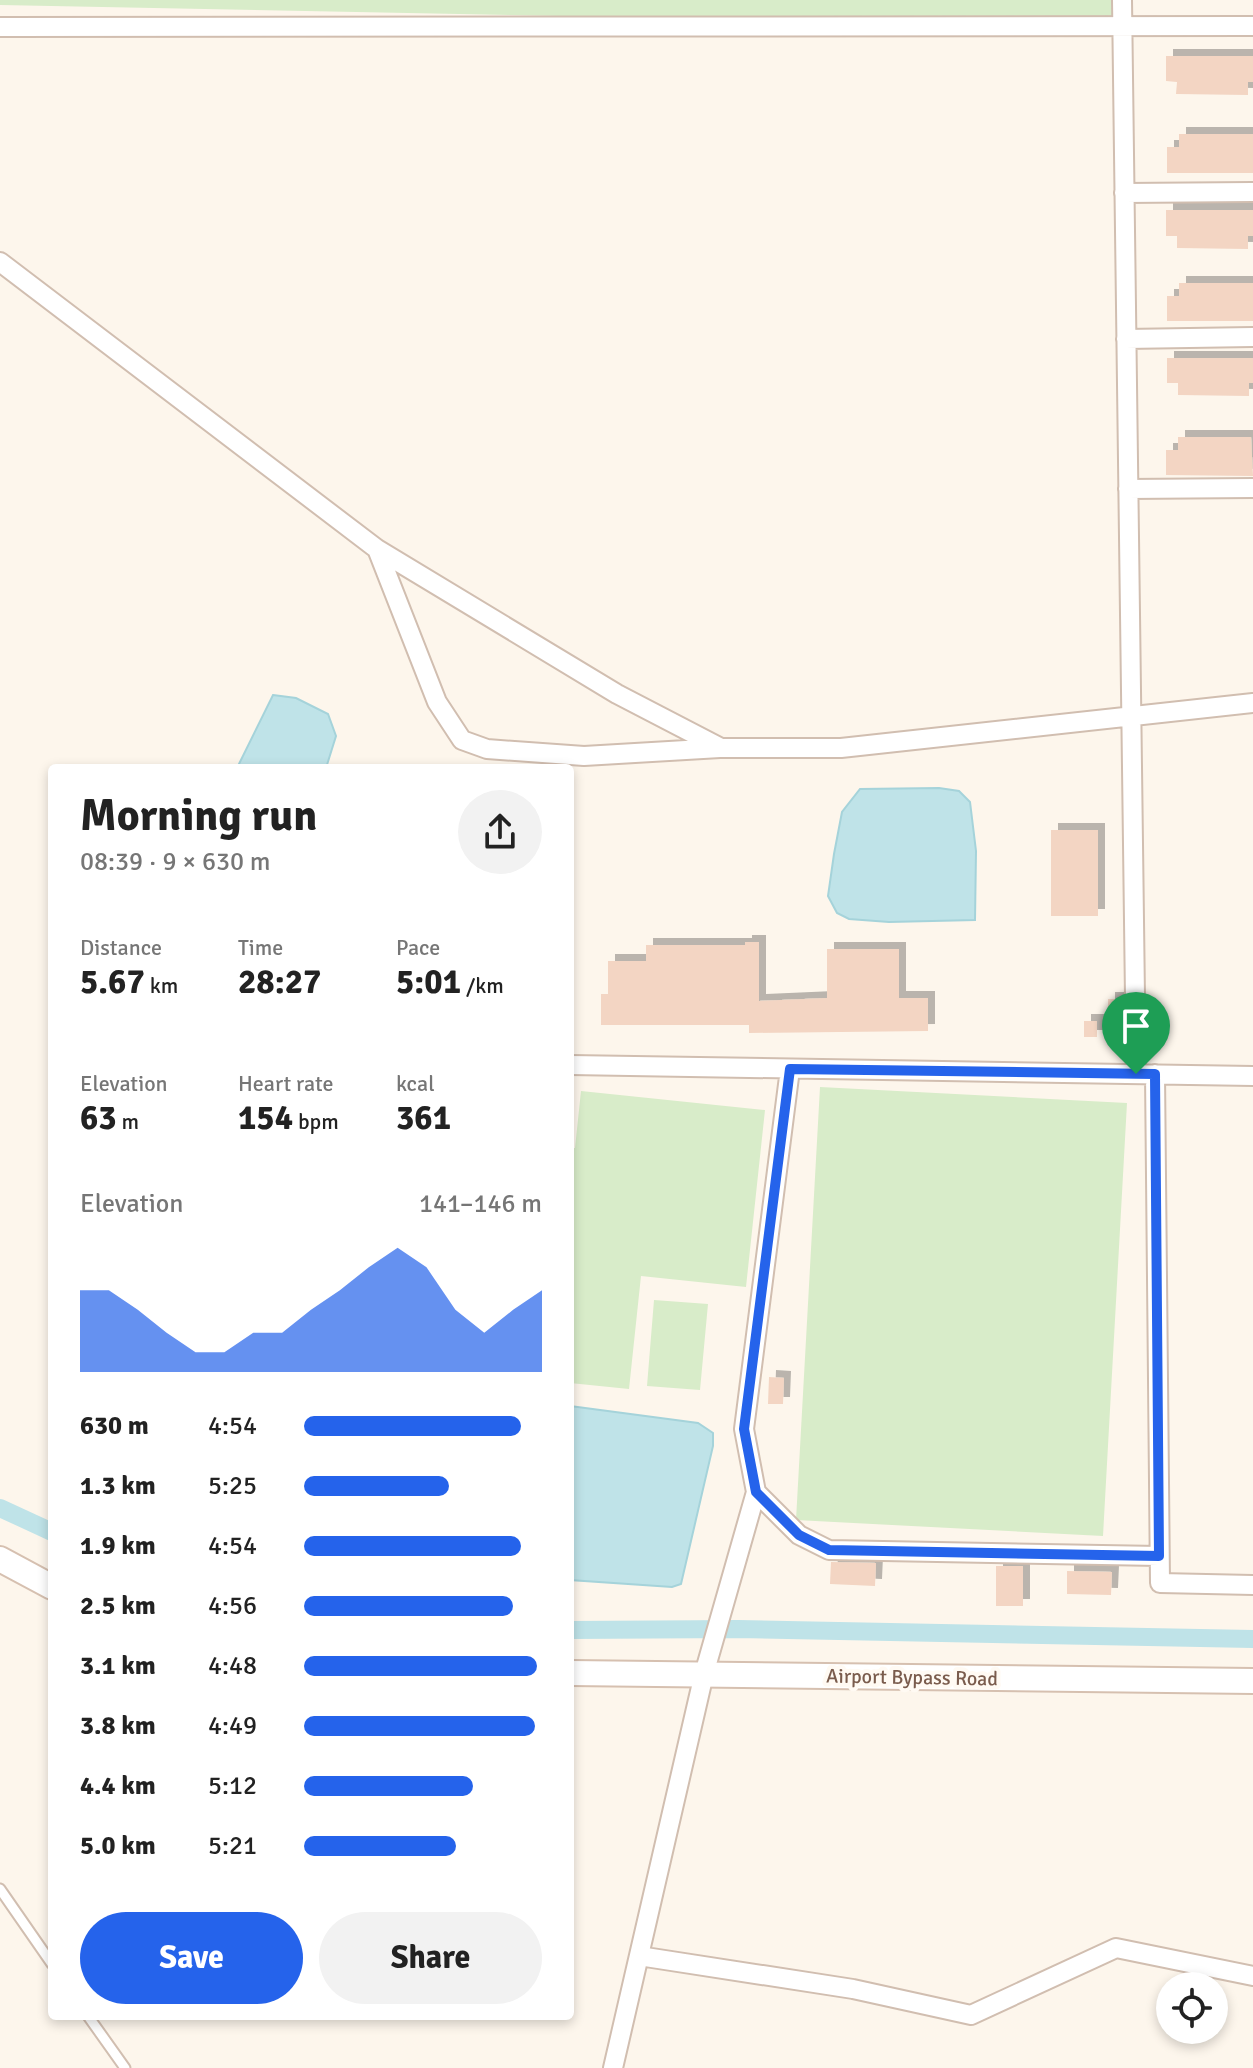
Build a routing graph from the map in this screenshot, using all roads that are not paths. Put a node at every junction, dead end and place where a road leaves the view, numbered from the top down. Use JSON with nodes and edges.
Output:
{"nodes":[{"id":1,"x":1122,"y":0,"type":"edge"},
{"id":2,"x":1253,"y":26,"type":"edge"},
{"id":3,"x":0,"y":27,"type":"edge"},
{"id":4,"x":1123,"y":27,"type":"junction"},
{"id":5,"x":1253,"y":192,"type":"edge"},
{"id":6,"x":1124,"y":193,"type":"junction"},
{"id":7,"x":0,"y":262,"type":"edge"},
{"id":8,"x":1253,"y":337,"type":"edge"},
{"id":9,"x":1126,"y":339,"type":"junction"},
{"id":10,"x":1253,"y":488,"type":"edge"},
{"id":11,"x":1128,"y":489,"type":"junction"},
{"id":12,"x":377,"y":549,"type":"junction"},
{"id":13,"x":1253,"y":703,"type":"edge"},
{"id":14,"x":1131,"y":715,"type":"junction"},
{"id":15,"x":721,"y":748,"type":"junction"},
{"id":16,"x":574,"y":1065,"type":"edge"},
{"id":17,"x":790,"y":1069,"type":"junction"},
{"id":18,"x":1146,"y":1074,"type":"junction"},
{"id":19,"x":1253,"y":1076,"type":"edge"},
{"id":20,"x":756,"y":1492,"type":"junction"},
{"id":21,"x":1159,"y":1556,"type":"junction"},
{"id":22,"x":0,"y":1559,"type":"edge"},
{"id":23,"x":48,"y":1585,"type":"edge"},
{"id":24,"x":1253,"y":1585,"type":"edge"},
{"id":25,"x":574,"y":1673,"type":"edge"},
{"id":26,"x":704,"y":1674,"type":"junction"},
{"id":27,"x":1253,"y":1681,"type":"edge"},
{"id":28,"x":0,"y":1889,"type":"edge"},
{"id":29,"x":639,"y":1956,"type":"junction"},
{"id":30,"x":48,"y":1958,"type":"edge"},
{"id":31,"x":1253,"y":1976,"type":"edge"},
{"id":32,"x":91,"y":2020,"type":"edge"},
{"id":33,"x":125,"y":2068,"type":"edge"},
{"id":34,"x":613,"y":2068,"type":"edge"}],
"edges":[{"from":1,"to":4,"type":"street"},
{"from":2,"to":4,"type":"street"},
{"from":3,"to":4,"type":"street"},
{"from":4,"to":6,"type":"street"},
{"from":5,"to":6,"type":"street"},
{"from":6,"to":9,"type":"street"},
{"from":7,"to":12,"type":"street"},
{"from":8,"to":9,"type":"street"},
{"from":9,"to":11,"type":"street"},
{"from":10,"to":11,"type":"street"},
{"from":11,"to":14,"type":"street"},
{"from":12,"to":15,"type":"street"},
{"from":12,"to":15,"type":"street"},
{"from":13,"to":14,"type":"street"},
{"from":14,"to":15,"type":"street"},
{"from":14,"to":18,"type":"street"},
{"from":16,"to":17,"type":"street"},
{"from":17,"to":18,"type":"street"},
{"from":17,"to":20,"type":"street"},
{"from":18,"to":19,"type":"street"},
{"from":18,"to":21,"type":"street"},
{"from":20,"to":21,"type":"street"},
{"from":20,"to":26,"type":"street"},
{"from":21,"to":24,"type":"street"},
{"from":22,"to":23,"type":"street"},
{"from":25,"to":26,"type":"street","name":"Airport Bypass Road"},
{"from":26,"to":27,"type":"street","name":"Airport Bypass Road"},
{"from":26,"to":29,"type":"street"},
{"from":28,"to":30,"type":"lane"},
{"from":29,"to":31,"type":"street"},
{"from":29,"to":34,"type":"street"},
{"from":32,"to":33,"type":"lane"}]}
